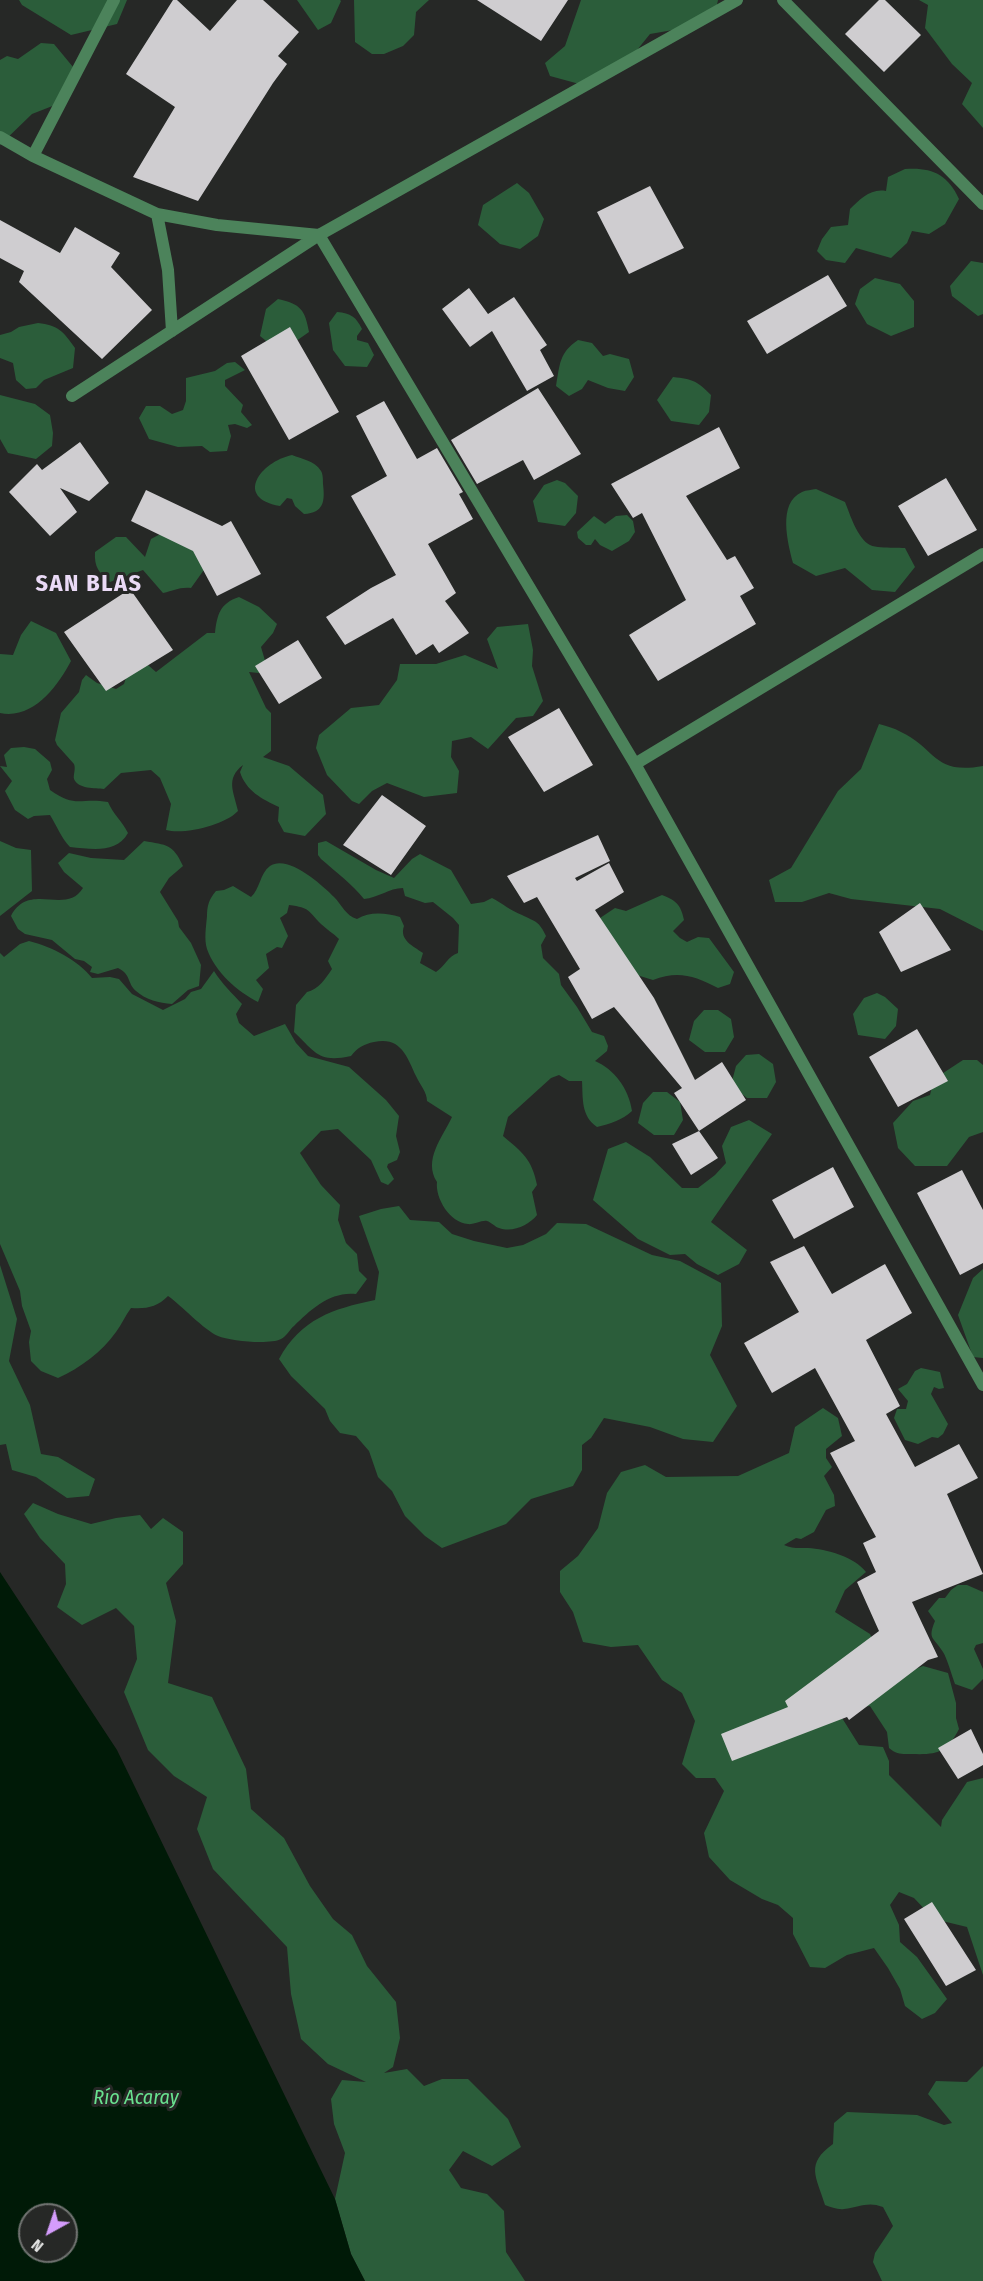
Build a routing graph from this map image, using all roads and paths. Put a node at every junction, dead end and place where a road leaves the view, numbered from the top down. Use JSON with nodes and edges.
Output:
{"nodes":[{"id":1,"x":114,"y":0,"type":"edge"},
{"id":2,"x":737,"y":0,"type":"edge"},
{"id":3,"x":783,"y":0,"type":"edge"},
{"id":4,"x":0,"y":137,"type":"edge"},
{"id":5,"x":33,"y":156,"type":"junction"},
{"id":6,"x":983,"y":204,"type":"edge"},
{"id":7,"x":157,"y":214,"type":"junction"},
{"id":8,"x":319,"y":235,"type":"junction"},
{"id":9,"x":172,"y":331,"type":"junction"},
{"id":10,"x":72,"y":396,"type":"dead end"},
{"id":11,"x":983,"y":554,"type":"edge"},
{"id":12,"x":635,"y":764,"type":"junction"},
{"id":13,"x":983,"y":1385,"type":"edge"}],
"edges":[{"from":1,"to":5,"type":"street"},
{"from":2,"to":8,"type":"street"},
{"from":3,"to":6,"type":"street"},
{"from":4,"to":5,"type":"street"},
{"from":5,"to":7,"type":"street"},
{"from":7,"to":8,"type":"street"},
{"from":7,"to":9,"type":"street"},
{"from":8,"to":9,"type":"street"},
{"from":8,"to":12,"type":"street"},
{"from":9,"to":10,"type":"street"},
{"from":11,"to":12,"type":"street"},
{"from":12,"to":13,"type":"street"}]}
